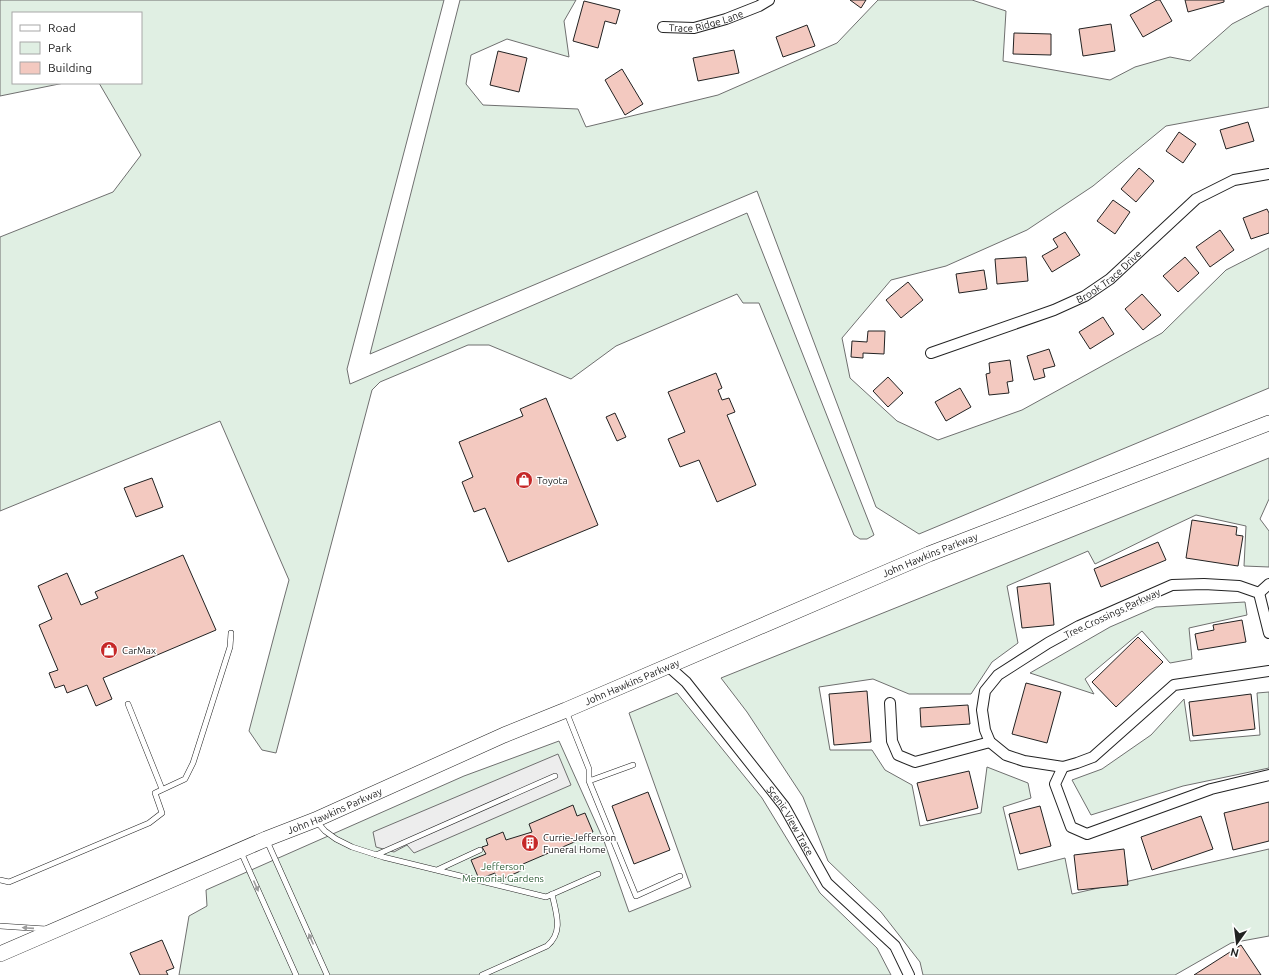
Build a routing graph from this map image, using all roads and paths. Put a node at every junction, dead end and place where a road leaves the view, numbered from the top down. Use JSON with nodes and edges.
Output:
{"nodes":[{"id":1,"x":769,"y":0,"type":"edge"},
{"id":2,"x":663,"y":27,"type":"dead end"},
{"id":3,"x":1269,"y":174,"type":"edge"},
{"id":4,"x":931,"y":353,"type":"dead end"},
{"id":5,"x":1269,"y":423,"type":"edge"},
{"id":6,"x":1269,"y":584,"type":"edge"},
{"id":7,"x":1260,"y":593,"type":"junction"},
{"id":8,"x":231,"y":633,"type":"dead end"},
{"id":9,"x":1269,"y":633,"type":"edge"},
{"id":10,"x":668,"y":666,"type":"junction"},
{"id":11,"x":1269,"y":671,"type":"edge"},
{"id":12,"x":890,"y":703,"type":"dead end"},
{"id":13,"x":128,"y":704,"type":"dead end"},
{"id":14,"x":566,"y":710,"type":"junction"},
{"id":15,"x":990,"y":742,"type":"junction"},
{"id":16,"x":633,"y":765,"type":"dead end"},
{"id":17,"x":1063,"y":767,"type":"junction"},
{"id":18,"x":1269,"y":775,"type":"edge"},
{"id":19,"x":555,"y":776,"type":"dead end"},
{"id":20,"x":589,"y":781,"type":"junction"},
{"id":21,"x":162,"y":789,"type":"junction"},
{"id":22,"x":315,"y":820,"type":"junction"},
{"id":23,"x":266,"y":839,"type":"junction"},
{"id":24,"x":480,"y":850,"type":"dead end"},
{"id":25,"x":240,"y":851,"type":"junction"},
{"id":26,"x":376,"y":855,"type":"junction"},
{"id":27,"x":437,"y":870,"type":"junction"},
{"id":28,"x":598,"y":874,"type":"dead end"},
{"id":29,"x":680,"y":876,"type":"dead end"},
{"id":30,"x":0,"y":880,"type":"edge"},
{"id":31,"x":552,"y":894,"type":"junction"},
{"id":32,"x":0,"y":926,"type":"edge"},
{"id":33,"x":55,"y":930,"type":"junction"},
{"id":34,"x":0,"y":954,"type":"edge"},
{"id":35,"x":296,"y":975,"type":"edge"},
{"id":36,"x":327,"y":975,"type":"edge"},
{"id":37,"x":482,"y":975,"type":"edge"},
{"id":38,"x":909,"y":975,"type":"edge"}],
"edges":[{"from":1,"to":2,"type":"street","name":"Trace Ridge Lane"},
{"from":3,"to":4,"type":"street","name":"Brook Trace Drive"},
{"from":5,"to":10,"type":"main road","name":"John Hawkins Parkway"},
{"from":6,"to":7,"type":"street"},
{"from":7,"to":9,"type":"street"},
{"from":7,"to":15,"type":"street","name":"Tree Crossings Parkway"},
{"from":8,"to":21,"type":"lane"},
{"from":10,"to":14,"type":"main road","name":"John Hawkins Parkway"},
{"from":10,"to":38,"type":"street","name":"Scenic View Trace"},
{"from":11,"to":17,"type":"street"},
{"from":12,"to":15,"type":"street"},
{"from":13,"to":21,"type":"lane"},
{"from":14,"to":20,"type":"lane"},
{"from":14,"to":22,"type":"main road","name":"John Hawkins Parkway"},
{"from":15,"to":17,"type":"street"},
{"from":16,"to":20,"type":"lane"},
{"from":17,"to":18,"type":"street"},
{"from":19,"to":26,"type":"lane"},
{"from":20,"to":29,"type":"lane"},
{"from":21,"to":30,"type":"lane"},
{"from":22,"to":23,"type":"main road","name":"John Hawkins Parkway"},
{"from":22,"to":26,"type":"lane"},
{"from":23,"to":25,"type":"main road","name":"John Hawkins Parkway"},
{"from":36,"to":23,"type":"lane","one_way":true},
{"from":24,"to":27,"type":"lane"},
{"from":25,"to":33,"type":"main road","name":"John Hawkins Parkway"},
{"from":25,"to":35,"type":"lane","one_way":true},
{"from":26,"to":27,"type":"lane"},
{"from":27,"to":31,"type":"lane"},
{"from":28,"to":31,"type":"lane"},
{"from":31,"to":37,"type":"lane"},
{"from":33,"to":32,"type":"lane","one_way":true},
{"from":33,"to":34,"type":"main road","name":"John Hawkins Parkway"}]}
